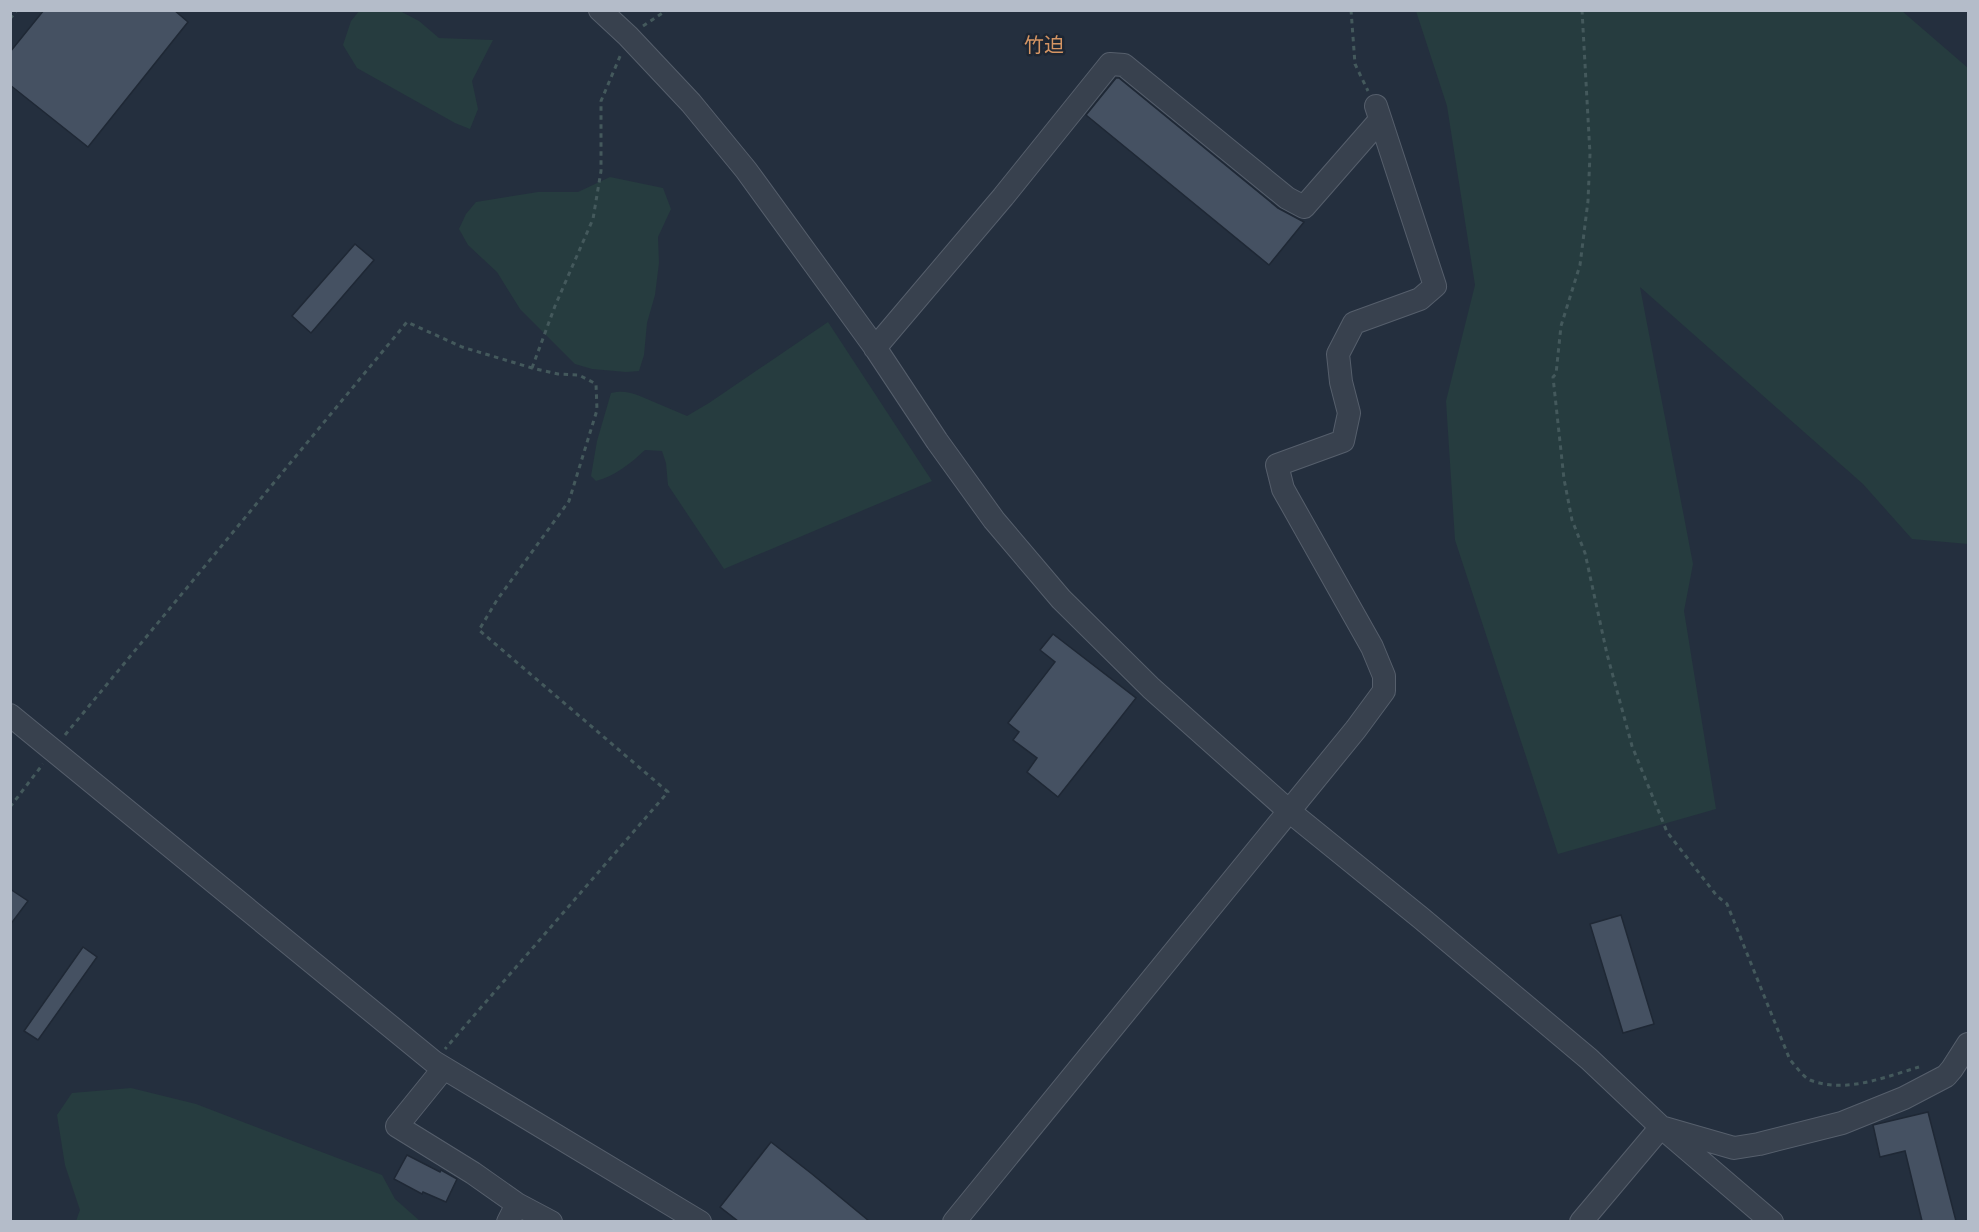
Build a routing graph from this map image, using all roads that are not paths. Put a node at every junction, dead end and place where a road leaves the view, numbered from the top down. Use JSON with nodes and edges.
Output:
{"nodes":[{"id":1,"x":600,"y":10,"type":"edge"},
{"id":2,"x":876,"y":348,"type":"junction"},
{"id":3,"x":10,"y":715,"type":"edge"},
{"id":4,"x":1289,"y":811,"type":"junction"},
{"id":5,"x":1968,"y":1044,"type":"edge"},
{"id":6,"x":439,"y":1065,"type":"junction"},
{"id":7,"x":1661,"y":1127,"type":"junction"},
{"id":8,"x":512,"y":1213,"type":"edge"},
{"id":9,"x":551,"y":1221,"type":"edge"},
{"id":10,"x":700,"y":1221,"type":"edge"},
{"id":11,"x":954,"y":1221,"type":"edge"},
{"id":12,"x":1581,"y":1221,"type":"edge"},
{"id":13,"x":1772,"y":1221,"type":"edge"}],
"edges":[{"from":1,"to":2,"type":"street"},
{"from":2,"to":4,"type":"street"},
{"from":2,"to":4,"type":"street"},
{"from":3,"to":6,"type":"street"},
{"from":4,"to":7,"type":"street"},
{"from":4,"to":11,"type":"street"},
{"from":5,"to":7,"type":"street"},
{"from":6,"to":8,"type":"street"},
{"from":6,"to":10,"type":"street"},
{"from":7,"to":12,"type":"street"},
{"from":7,"to":13,"type":"street"},
{"from":8,"to":9,"type":"street"}]}
